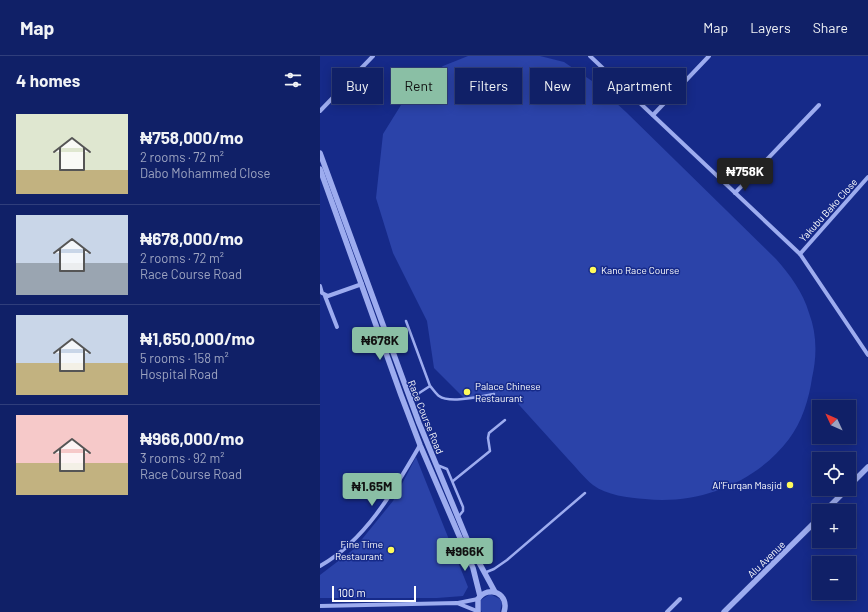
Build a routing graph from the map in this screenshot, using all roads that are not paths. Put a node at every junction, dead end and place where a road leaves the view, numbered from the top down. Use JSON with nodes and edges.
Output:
{"nodes":[{"id":1,"x":373,"y":56,"type":"edge"},
{"id":2,"x":590,"y":56,"type":"edge"},
{"id":3,"x":709,"y":56,"type":"edge"},
{"id":4,"x":819,"y":105,"type":"dead end"},
{"id":5,"x":320,"y":111,"type":"edge"},
{"id":6,"x":653,"y":115,"type":"junction"},
{"id":7,"x":320,"y":153,"type":"edge"},
{"id":8,"x":320,"y":169,"type":"edge"},
{"id":9,"x":868,"y":177,"type":"edge"},
{"id":10,"x":735,"y":193,"type":"junction"},
{"id":11,"x":800,"y":254,"type":"junction"},
{"id":12,"x":362,"y":284,"type":"junction"},
{"id":13,"x":320,"y":286,"type":"edge"},
{"id":14,"x":325,"y":296,"type":"junction"},
{"id":15,"x":406,"y":321,"type":"dead end"},
{"id":16,"x":337,"y":327,"type":"dead end"},
{"id":17,"x":868,"y":355,"type":"edge"},
{"id":18,"x":430,"y":386,"type":"junction"},
{"id":19,"x":494,"y":394,"type":"dead end"},
{"id":20,"x":409,"y":399,"type":"junction"},
{"id":21,"x":504,"y":420,"type":"dead end"},
{"id":22,"x":420,"y":445,"type":"junction"},
{"id":23,"x":436,"y":464,"type":"junction"},
{"id":24,"x":868,"y":467,"type":"edge"},
{"id":25,"x":856,"y":479,"type":"edge"},
{"id":26,"x":453,"y":481,"type":"junction"},
{"id":27,"x":585,"y":493,"type":"dead end"},
{"id":28,"x":839,"y":496,"type":"edge"},
{"id":29,"x":832,"y":504,"type":"edge"},
{"id":30,"x":458,"y":517,"type":"junction"},
{"id":31,"x":812,"y":525,"type":"edge"},
{"id":32,"x":320,"y":566,"type":"edge"},
{"id":33,"x":484,"y":573,"type":"junction"},
{"id":34,"x":495,"y":592,"type":"junction"},
{"id":35,"x":479,"y":597,"type":"junction"},
{"id":36,"x":680,"y":599,"type":"dead end"},
{"id":37,"x":505,"y":600,"type":"junction"},
{"id":38,"x":457,"y":603,"type":"junction"},
{"id":39,"x":320,"y":606,"type":"edge"},
{"id":40,"x":478,"y":612,"type":"edge"},
{"id":41,"x":504,"y":612,"type":"edge"},
{"id":42,"x":509,"y":612,"type":"edge"},
{"id":43,"x":667,"y":612,"type":"edge"},
{"id":44,"x":724,"y":612,"type":"edge"}],
"edges":[{"from":1,"to":5,"type":"street"},
{"from":2,"to":6,"type":"street"},
{"from":3,"to":6,"type":"street"},
{"from":4,"to":10,"type":"street"},
{"from":6,"to":10,"type":"street"},
{"from":7,"to":20,"type":"street","name":"Race Course Road"},
{"from":8,"to":12,"type":"street","name":"Race Course Road"},
{"from":9,"to":11,"type":"street","name":"Yakubu Bako Close"},
{"from":10,"to":11,"type":"street"},
{"from":11,"to":17,"type":"street"},
{"from":12,"to":14,"type":"street"},
{"from":12,"to":22,"type":"street","name":"Race Course Road"},
{"from":13,"to":14,"type":"street"},
{"from":14,"to":16,"type":"street"},
{"from":15,"to":18,"type":"lane"},
{"from":18,"to":19,"type":"lane"},
{"from":18,"to":20,"type":"lane"},
{"from":20,"to":23,"type":"street","name":"Race Course Road"},
{"from":21,"to":26,"type":"lane"},
{"from":22,"to":32,"type":"street"},
{"from":22,"to":35,"type":"street","name":"Race Course Road"},
{"from":23,"to":26,"type":"lane"},
{"from":23,"to":30,"type":"street","name":"Race Course Road"},
{"from":24,"to":25,"type":"street"},
{"from":26,"to":30,"type":"lane"},
{"from":27,"to":33,"type":"lane"},
{"from":28,"to":29,"type":"street"},
{"from":30,"to":33,"type":"street","name":"Race Course Road"},
{"from":31,"to":44,"type":"street","name":"Alu Avenue"},
{"from":33,"to":34,"type":"street","name":"Race Course Road"},
{"from":34,"to":35,"type":"street"},
{"from":34,"to":37,"type":"street"},
{"from":35,"to":38,"type":"street"},
{"from":35,"to":40,"type":"street","name":"Race Course Road"},
{"from":36,"to":43,"type":"street"},
{"from":37,"to":41,"type":"street"},
{"from":37,"to":42,"type":"street"},
{"from":38,"to":39,"type":"street"},
{"from":38,"to":40,"type":"street"}]}
